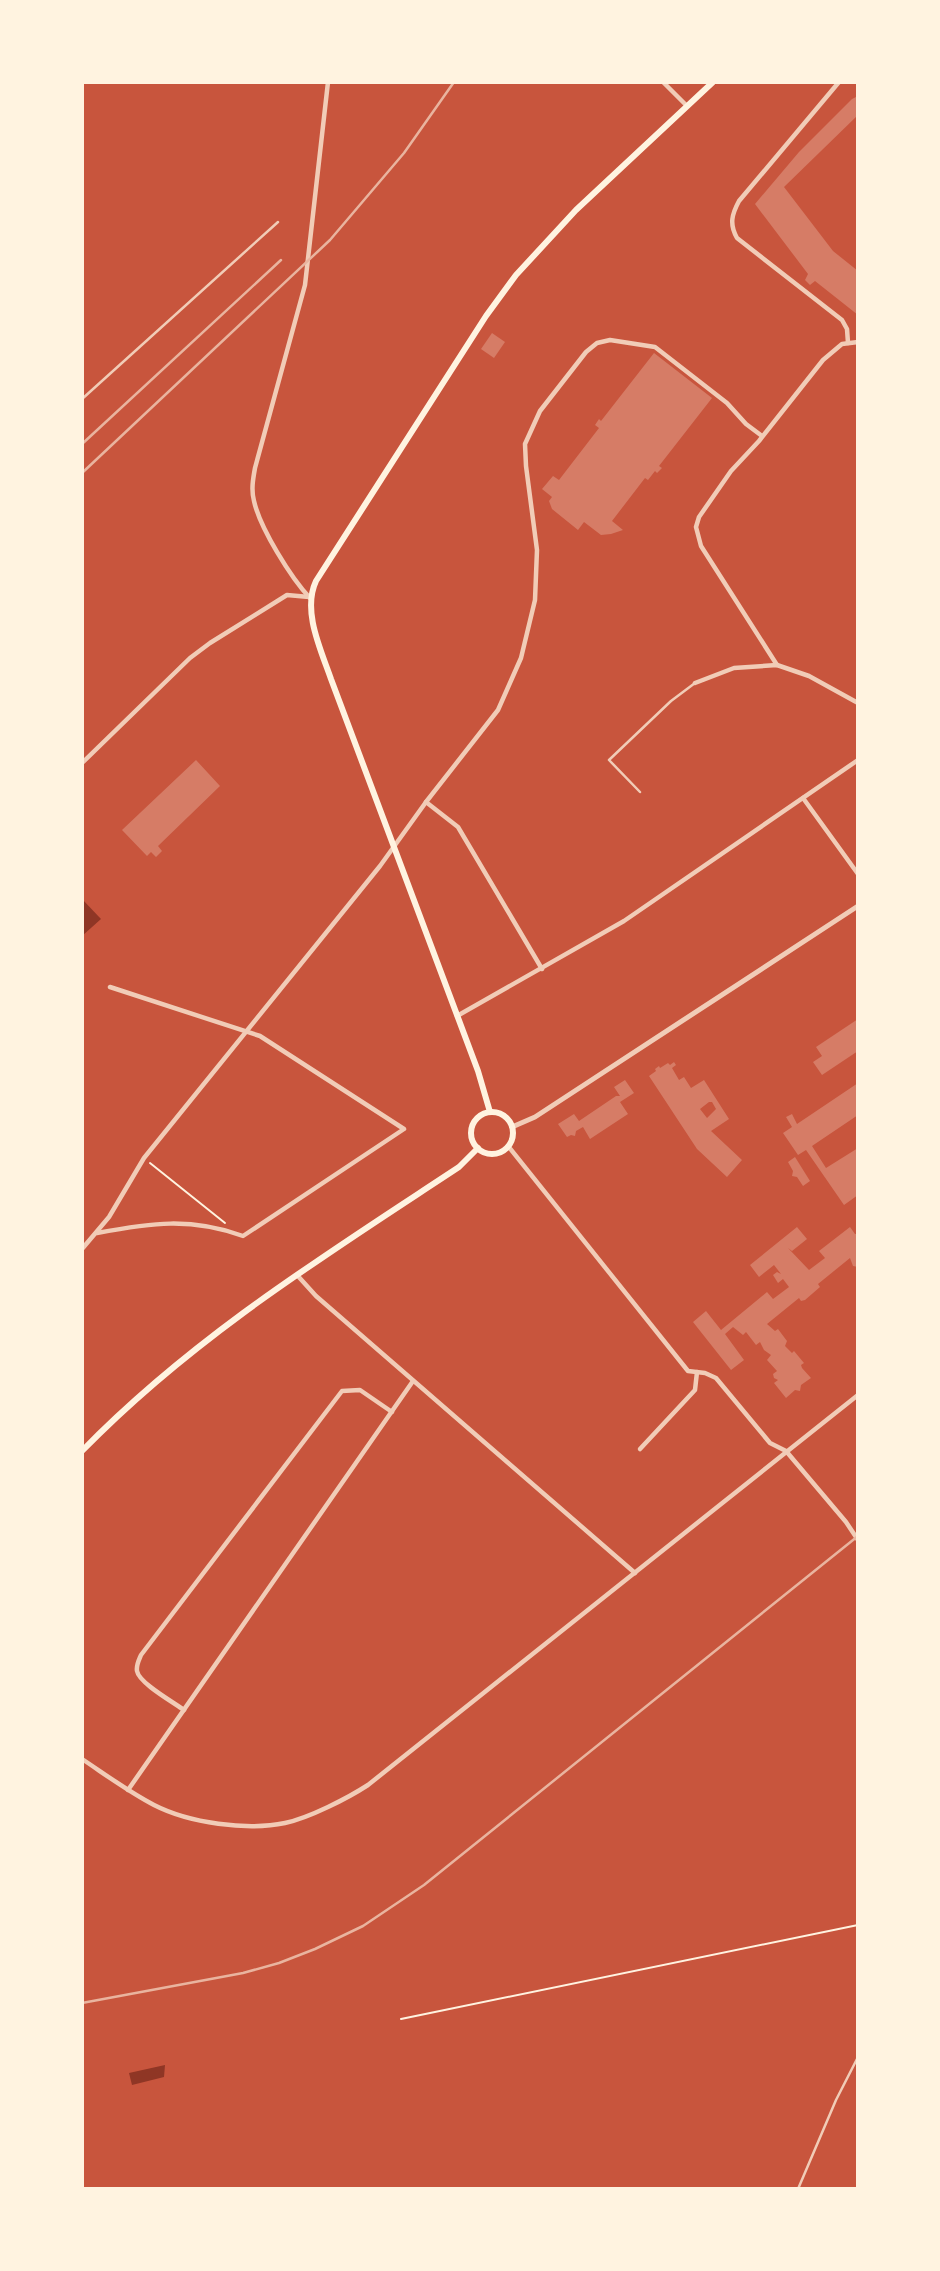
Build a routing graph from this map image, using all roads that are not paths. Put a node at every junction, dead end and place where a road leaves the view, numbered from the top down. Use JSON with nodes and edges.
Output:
{"nodes":[{"id":1,"x":328,"y":82,"type":"edge"},
{"id":2,"x":663,"y":82,"type":"edge"},
{"id":3,"x":713,"y":82,"type":"edge"},
{"id":4,"x":839,"y":82,"type":"edge"},
{"id":5,"x":688,"y":106,"type":"junction"},
{"id":6,"x":278,"y":222,"type":"dead end"},
{"id":7,"x":858,"y":342,"type":"edge"},
{"id":8,"x":848,"y":343,"type":"junction"},
{"id":9,"x":82,"y":399,"type":"edge"},
{"id":10,"x":762,"y":436,"type":"junction"},
{"id":11,"x":310,"y":598,"type":"junction"},
{"id":12,"x":777,"y":664,"type":"junction"},
{"id":13,"x":695,"y":683,"type":"joint"},
{"id":14,"x":858,"y":702,"type":"edge"},
{"id":15,"x":858,"y":760,"type":"edge"},
{"id":16,"x":82,"y":763,"type":"edge"},
{"id":17,"x":640,"y":792,"type":"dead end"},
{"id":18,"x":803,"y":798,"type":"junction"},
{"id":19,"x":426,"y":802,"type":"junction"},
{"id":20,"x":393,"y":848,"type":"junction"},
{"id":21,"x":858,"y":874,"type":"edge"},
{"id":22,"x":858,"y":906,"type":"edge"},
{"id":23,"x":542,"y":969,"type":"junction"},
{"id":24,"x":110,"y":987,"type":"dead end"},
{"id":25,"x":457,"y":1016,"type":"junction"},
{"id":26,"x":246,"y":1032,"type":"junction"},
{"id":27,"x":490,"y":1112,"type":"junction"},
{"id":28,"x":512,"y":1127,"type":"junction"},
{"id":29,"x":508,"y":1146,"type":"junction"},
{"id":30,"x":478,"y":1148,"type":"junction"},
{"id":31,"x":96,"y":1233,"type":"junction"},
{"id":32,"x":82,"y":1249,"type":"edge"},
{"id":33,"x":297,"y":1274,"type":"junction"},
{"id":34,"x":697,"y":1372,"type":"junction"},
{"id":35,"x":413,"y":1381,"type":"junction"},
{"id":36,"x":858,"y":1395,"type":"edge"},
{"id":37,"x":392,"y":1412,"type":"junction"},
{"id":38,"x":640,"y":1449,"type":"dead end"},
{"id":39,"x":82,"y":1451,"type":"edge"},
{"id":40,"x":786,"y":1451,"type":"junction"},
{"id":41,"x":858,"y":1540,"type":"edge"},
{"id":42,"x":635,"y":1573,"type":"junction"},
{"id":43,"x":184,"y":1710,"type":"junction"},
{"id":44,"x":82,"y":1759,"type":"edge"},
{"id":45,"x":128,"y":1790,"type":"junction"},
{"id":46,"x":858,"y":2057,"type":"edge"},
{"id":47,"x":798,"y":2189,"type":"edge"}],
"edges":[{"from":1,"to":11,"type":"street"},
{"from":2,"to":5,"type":"street"},
{"from":3,"to":5,"type":"main road"},
{"from":4,"to":8,"type":"street"},
{"from":5,"to":11,"type":"main road"},
{"from":6,"to":9,"type":"lane"},
{"from":7,"to":8,"type":"street"},
{"from":8,"to":10,"type":"street"},
{"from":10,"to":12,"type":"street"},
{"from":10,"to":19,"type":"street"},
{"from":11,"to":16,"type":"street"},
{"from":11,"to":20,"type":"main road"},
{"from":12,"to":13,"type":"street"},
{"from":12,"to":14,"type":"street"},
{"from":13,"to":17,"type":"lane"},
{"from":15,"to":18,"type":"street"},
{"from":18,"to":21,"type":"street"},
{"from":18,"to":23,"type":"street"},
{"from":19,"to":20,"type":"street"},
{"from":19,"to":23,"type":"street"},
{"from":20,"to":25,"type":"main road"},
{"from":20,"to":26,"type":"street"},
{"from":22,"to":28,"type":"street"},
{"from":23,"to":25,"type":"street"},
{"from":24,"to":26,"type":"street"},
{"from":25,"to":27,"type":"main road"},
{"from":26,"to":31,"type":"street"},
{"from":26,"to":31,"type":"street"},
{"from":27,"to":28,"type":"main road"},
{"from":27,"to":30,"type":"main road"},
{"from":28,"to":29,"type":"main road"},
{"from":29,"to":30,"type":"main road"},
{"from":29,"to":34,"type":"street"},
{"from":30,"to":33,"type":"main road"},
{"from":31,"to":32,"type":"street"},
{"from":33,"to":35,"type":"street"},
{"from":33,"to":39,"type":"main road"},
{"from":34,"to":38,"type":"street"},
{"from":34,"to":40,"type":"street"},
{"from":35,"to":37,"type":"street"},
{"from":35,"to":42,"type":"street"},
{"from":36,"to":40,"type":"street"},
{"from":37,"to":43,"type":"street"},
{"from":37,"to":43,"type":"street"},
{"from":40,"to":41,"type":"street"},
{"from":40,"to":42,"type":"street"},
{"from":42,"to":45,"type":"street"},
{"from":43,"to":45,"type":"street"},
{"from":44,"to":45,"type":"street"},
{"from":46,"to":47,"type":"lane"}]}
